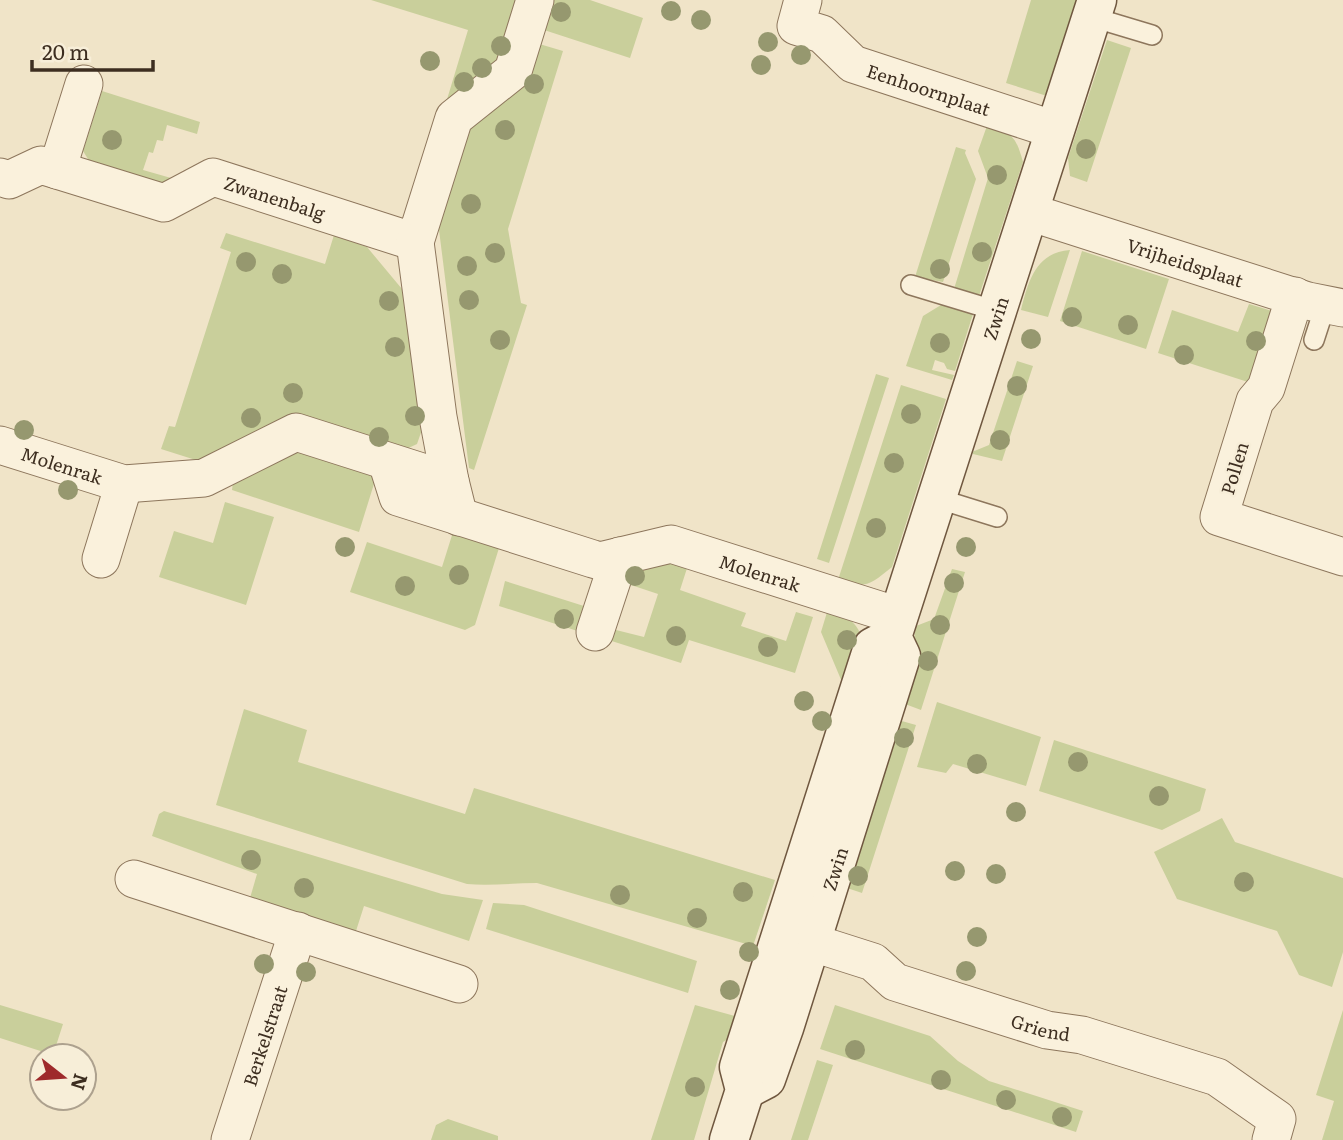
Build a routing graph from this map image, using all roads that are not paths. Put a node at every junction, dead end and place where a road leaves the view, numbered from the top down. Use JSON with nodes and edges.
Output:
{"nodes":[{"id":1,"x":535,"y":0,"type":"edge"},
{"id":2,"x":803,"y":0,"type":"edge"},
{"id":3,"x":1095,"y":8,"type":"edge"},
{"id":4,"x":1152,"y":35,"type":"dead end"},
{"id":5,"x":84,"y":84,"type":"dead end"},
{"id":6,"x":1055,"y":130,"type":"junction"},
{"id":7,"x":57,"y":170,"type":"junction"},
{"id":8,"x":0,"y":177,"type":"edge"},
{"id":9,"x":1029,"y":212,"type":"junction"},
{"id":10,"x":415,"y":242,"type":"junction"},
{"id":11,"x":911,"y":285,"type":"dead end"},
{"id":12,"x":1321,"y":302,"type":"edge"},
{"id":13,"x":997,"y":311,"type":"junction"},
{"id":14,"x":1314,"y":340,"type":"dead end"},
{"id":15,"x":0,"y":445,"type":"edge"},
{"id":16,"x":387,"y":461,"type":"junction"},
{"id":17,"x":450,"y":481,"type":"junction"},
{"id":18,"x":124,"y":484,"type":"junction"},
{"id":19,"x":936,"y":498,"type":"junction"},
{"id":20,"x":459,"y":517,"type":"junction"},
{"id":21,"x":997,"y":517,"type":"dead end"},
{"id":22,"x":620,"y":556,"type":"junction"},
{"id":23,"x":1343,"y":557,"type":"edge"},
{"id":24,"x":101,"y":559,"type":"dead end"},
{"id":25,"x":895,"y":626,"type":"junction"},
{"id":26,"x":595,"y":632,"type":"dead end"},
{"id":27,"x":134,"y":879,"type":"dead end"},
{"id":28,"x":298,"y":931,"type":"junction"},
{"id":29,"x":796,"y":938,"type":"junction"},
{"id":30,"x":459,"y":984,"type":"dead end"},
{"id":31,"x":230,"y":1140,"type":"edge"},
{"id":32,"x":729,"y":1140,"type":"edge"},
{"id":33,"x":1271,"y":1140,"type":"edge"}],
"edges":[{"from":1,"to":10,"type":"street"},
{"from":2,"to":6,"type":"street","name":"Eenhoornplaat"},
{"from":3,"to":4,"type":"lane"},
{"from":3,"to":6,"type":"street","name":"Zwin"},
{"from":5,"to":7,"type":"street"},
{"from":6,"to":9,"type":"street","name":"Zwin"},
{"from":7,"to":8,"type":"street","name":"Zwanenbalg"},
{"from":7,"to":10,"type":"street","name":"Zwanenbalg"},
{"from":9,"to":12,"type":"street","name":"Vrijheidsplaat"},
{"from":9,"to":13,"type":"street","name":"Zwin"},
{"from":10,"to":17,"type":"street"},
{"from":11,"to":13,"type":"lane"},
{"from":12,"to":14,"type":"lane"},
{"from":12,"to":23,"type":"street","name":"Pollen"},
{"from":13,"to":19,"type":"street","name":"Zwin"},
{"from":15,"to":18,"type":"street","name":"Molenrak"},
{"from":16,"to":17,"type":"street","name":"Molenrak"},
{"from":16,"to":18,"type":"street","name":"Molenrak"},
{"from":16,"to":20,"type":"street","name":"Molenrak"},
{"from":17,"to":20,"type":"street"},
{"from":18,"to":24,"type":"street","name":"Molenrak"},
{"from":19,"to":21,"type":"lane"},
{"from":19,"to":25,"type":"street","name":"Zwin"},
{"from":20,"to":22,"type":"street","name":"Molenrak"},
{"from":22,"to":25,"type":"street","name":"Molenrak"},
{"from":22,"to":26,"type":"street"},
{"from":25,"to":29,"type":"street","name":"Zwin"},
{"from":27,"to":28,"type":"street"},
{"from":28,"to":30,"type":"street"},
{"from":28,"to":31,"type":"street","name":"Berkelstraat"},
{"from":29,"to":32,"type":"street","name":"Zwin"},
{"from":29,"to":33,"type":"street","name":"Griend"}]}
